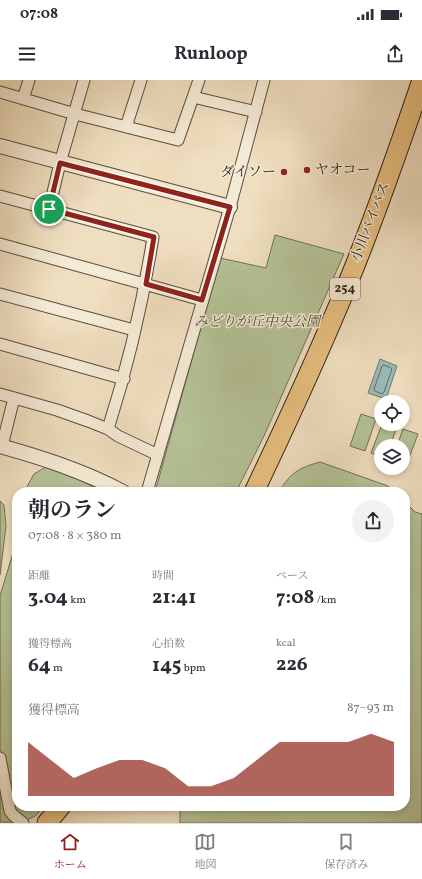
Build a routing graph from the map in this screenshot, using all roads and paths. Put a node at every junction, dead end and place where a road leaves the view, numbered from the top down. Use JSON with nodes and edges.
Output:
{"nodes":[{"id":1,"x":29,"y":80,"type":"edge"},
{"id":2,"x":84,"y":80,"type":"edge"},
{"id":3,"x":141,"y":80,"type":"edge"},
{"id":4,"x":198,"y":80,"type":"edge"},
{"id":5,"x":264,"y":80,"type":"edge"},
{"id":6,"x":422,"y":80,"type":"edge"},
{"id":7,"x":0,"y":92,"type":"edge"},
{"id":8,"x":193,"y":97,"type":"junction"},
{"id":9,"x":23,"y":99,"type":"junction"},
{"id":10,"x":256,"y":112,"type":"junction"},
{"id":11,"x":75,"y":114,"type":"junction"},
{"id":12,"x":126,"y":126,"type":"junction"},
{"id":13,"x":0,"y":146,"type":"edge"},
{"id":14,"x":60,"y":163,"type":"junction"},
{"id":15,"x":0,"y":196,"type":"edge"},
{"id":16,"x":230,"y":207,"type":"junction"},
{"id":17,"x":49,"y":209,"type":"junction"},
{"id":18,"x":0,"y":244,"type":"edge"},
{"id":19,"x":146,"y":284,"type":"junction"},
{"id":20,"x":0,"y":294,"type":"edge"},
{"id":21,"x":202,"y":300,"type":"junction"},
{"id":22,"x":134,"y":330,"type":"junction"},
{"id":23,"x":0,"y":344,"type":"edge"},
{"id":24,"x":124,"y":379,"type":"junction"},
{"id":25,"x":0,"y":394,"type":"edge"},
{"id":26,"x":14,"y":398,"type":"junction"},
{"id":27,"x":108,"y":430,"type":"junction"},
{"id":28,"x":1,"y":446,"type":"edge"},
{"id":29,"x":158,"y":456,"type":"junction"},
{"id":30,"x":113,"y":487,"type":"edge"},
{"id":31,"x":149,"y":487,"type":"edge"},
{"id":32,"x":256,"y":487,"type":"edge"},
{"id":33,"x":0,"y":758,"type":"edge"},
{"id":34,"x":57,"y":811,"type":"edge"},
{"id":35,"x":23,"y":823,"type":"edge"},
{"id":36,"x":47,"y":823,"type":"edge"}],
"edges":[{"from":1,"to":9,"type":"street"},
{"from":2,"to":11,"type":"street"},
{"from":3,"to":12,"type":"street"},
{"from":4,"to":8,"type":"street"},
{"from":5,"to":10,"type":"street"},
{"from":6,"to":32,"type":"highway","name":"小川バイパス","number":"254"},
{"from":7,"to":9,"type":"street"},
{"from":8,"to":10,"type":"street"},
{"from":8,"to":12,"type":"street"},
{"from":9,"to":11,"type":"street"},
{"from":10,"to":16,"type":"street"},
{"from":11,"to":12,"type":"street"},
{"from":11,"to":14,"type":"street"},
{"from":13,"to":14,"type":"street"},
{"from":14,"to":16,"type":"street"},
{"from":14,"to":17,"type":"street"},
{"from":15,"to":17,"type":"street"},
{"from":16,"to":21,"type":"street"},
{"from":17,"to":19,"type":"street"},
{"from":18,"to":19,"type":"street"},
{"from":19,"to":21,"type":"street"},
{"from":19,"to":22,"type":"street"},
{"from":20,"to":22,"type":"street"},
{"from":21,"to":29,"type":"street"},
{"from":22,"to":24,"type":"street"},
{"from":23,"to":24,"type":"street"},
{"from":24,"to":27,"type":"street"},
{"from":25,"to":26,"type":"street"},
{"from":26,"to":27,"type":"street"},
{"from":26,"to":28,"type":"street"},
{"from":27,"to":29,"type":"street"},
{"from":28,"to":30,"type":"street"},
{"from":29,"to":31,"type":"street"},
{"from":33,"to":35,"type":"street"},
{"from":34,"to":36,"type":"highway"}]}
